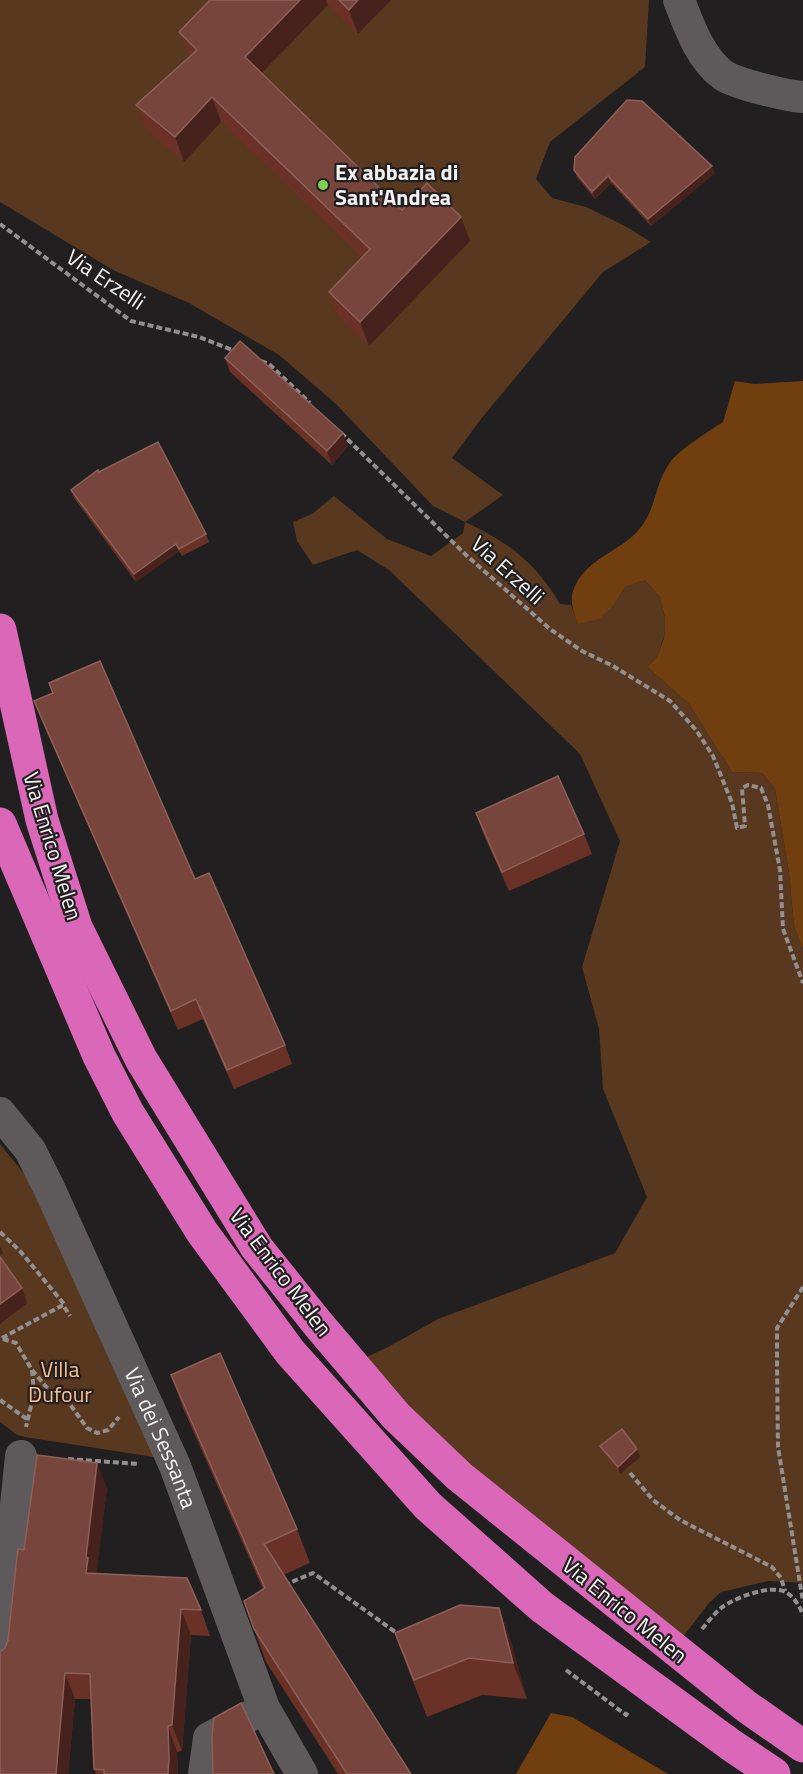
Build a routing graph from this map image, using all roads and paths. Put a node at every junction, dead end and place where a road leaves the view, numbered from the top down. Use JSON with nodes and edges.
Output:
{"nodes":[{"id":1,"x":680,"y":0,"type":"edge"},
{"id":2,"x":802,"y":97,"type":"edge"},
{"id":3,"x":0,"y":224,"type":"edge"},
{"id":4,"x":239,"y":353,"type":"edge"},
{"id":5,"x":259,"y":360,"type":"edge"},
{"id":6,"x":312,"y":406,"type":"edge"},
{"id":7,"x":338,"y":430,"type":"edge"},
{"id":8,"x":0,"y":630,"type":"edge"},
{"id":9,"x":0,"y":666,"type":"edge"},
{"id":10,"x":0,"y":824,"type":"edge"},
{"id":11,"x":803,"y":983,"type":"edge"},
{"id":12,"x":73,"y":994,"type":"junction"},
{"id":13,"x":0,"y":1113,"type":"edge"},
{"id":14,"x":0,"y":1232,"type":"edge"},
{"id":15,"x":46,"y":1282,"type":"dead end"},
{"id":16,"x":803,"y":1287,"type":"edge"},
{"id":17,"x":63,"y":1305,"type":"dead end"},
{"id":18,"x":1,"y":1338,"type":"edge"},
{"id":19,"x":32,"y":1370,"type":"junction"},
{"id":20,"x":0,"y":1400,"type":"edge"},
{"id":21,"x":120,"y":1417,"type":"dead end"},
{"id":22,"x":27,"y":1419,"type":"junction"},
{"id":23,"x":21,"y":1456,"type":"junction"},
{"id":24,"x":175,"y":1466,"type":"junction"},
{"id":25,"x":630,"y":1473,"type":"dead end"},
{"id":26,"x":785,"y":1591,"type":"junction"},
{"id":27,"x":284,"y":1594,"type":"edge"},
{"id":28,"x":803,"y":1602,"type":"edge"},
{"id":29,"x":803,"y":1615,"type":"edge"},
{"id":30,"x":399,"y":1634,"type":"edge"},
{"id":31,"x":694,"y":1635,"type":"dead end"},
{"id":32,"x":0,"y":1663,"type":"edge"},
{"id":33,"x":566,"y":1670,"type":"dead end"},
{"id":34,"x":264,"y":1708,"type":"junction"},
{"id":35,"x":626,"y":1715,"type":"dead end"},
{"id":36,"x":803,"y":1746,"type":"edge"},
{"id":37,"x":204,"y":1774,"type":"edge"},
{"id":38,"x":302,"y":1774,"type":"edge"},
{"id":39,"x":774,"y":1774,"type":"edge"}],
"edges":[{"from":1,"to":2,"type":"street"},
{"from":3,"to":4,"type":"path","name":"Via Erzelli"},
{"from":5,"to":6,"type":"path"},
{"from":7,"to":11,"type":"path","name":"Via Erzelli"},
{"from":8,"to":36,"type":"highway","name":"Via Enrico Melen"},
{"from":9,"to":12,"type":"highway"},
{"from":10,"to":12,"type":"highway"},
{"from":12,"to":39,"type":"highway","name":"Via Enrico Melen"},
{"from":13,"to":24,"type":"street","name":"Via dei Sessanta"},
{"from":14,"to":15,"type":"path"},
{"from":16,"to":28,"type":"path"},
{"from":17,"to":18,"type":"path"},
{"from":18,"to":19,"type":"path"},
{"from":19,"to":21,"type":"path"},
{"from":19,"to":22,"type":"path"},
{"from":20,"to":22,"type":"path"},
{"from":22,"to":23,"type":"path"},
{"from":23,"to":24,"type":"path"},
{"from":23,"to":32,"type":"street"},
{"from":24,"to":34,"type":"street","name":"Via dei Sessanta"},
{"from":25,"to":26,"type":"path"},
{"from":26,"to":29,"type":"path"},
{"from":26,"to":31,"type":"path"},
{"from":27,"to":30,"type":"path"},
{"from":33,"to":35,"type":"path"},
{"from":34,"to":37,"type":"street"},
{"from":34,"to":38,"type":"street","name":"Via dei Sessanta"}]}
